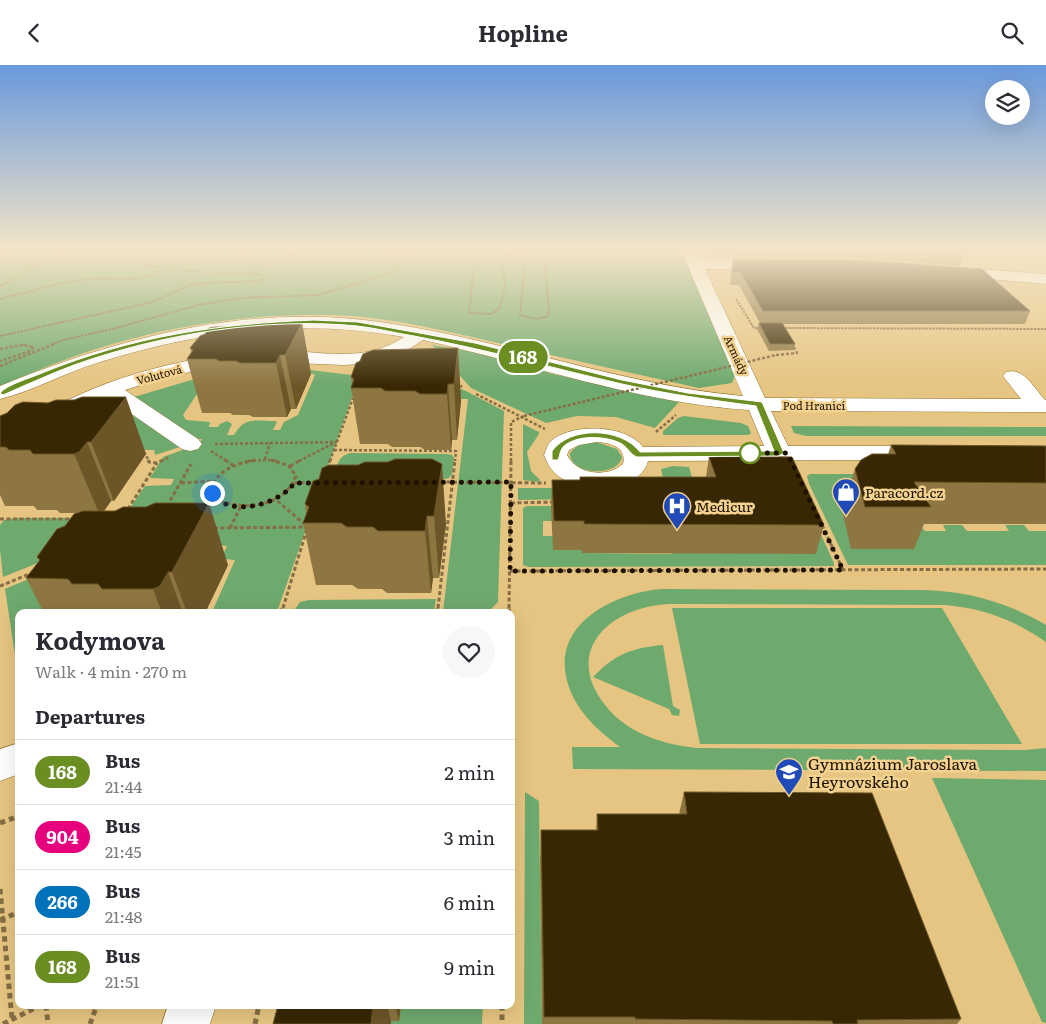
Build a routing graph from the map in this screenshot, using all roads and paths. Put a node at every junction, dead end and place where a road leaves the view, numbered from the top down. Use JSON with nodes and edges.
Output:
{"nodes":[{"id":1,"x":164,"y":297,"type":"edge"},
{"id":2,"x":471,"y":297,"type":"edge"},
{"id":3,"x":504,"y":297,"type":"edge"},
{"id":4,"x":522,"y":297,"type":"edge"},
{"id":5,"x":548,"y":297,"type":"edge"},
{"id":6,"x":711,"y":297,"type":"edge"},
{"id":7,"x":741,"y":305,"type":"dead end"},
{"id":8,"x":764,"y":328,"type":"edge"},
{"id":9,"x":1046,"y":329,"type":"edge"},
{"id":10,"x":420,"y":334,"type":"junction"},
{"id":11,"x":0,"y":336,"type":"edge"},
{"id":12,"x":0,"y":349,"type":"edge"},
{"id":13,"x":0,"y":361,"type":"edge"},
{"id":14,"x":1013,"y":376,"type":"dead end"},
{"id":15,"x":109,"y":389,"type":"junction"},
{"id":16,"x":0,"y":393,"type":"edge"},
{"id":17,"x":355,"y":393,"type":"edge"},
{"id":18,"x":476,"y":394,"type":"dead end"},
{"id":19,"x":759,"y":404,"type":"junction"},
{"id":20,"x":1042,"y":406,"type":"edge"},
{"id":21,"x":675,"y":416,"type":"dead end"},
{"id":22,"x":519,"y":417,"type":"junction"},
{"id":23,"x":545,"y":429,"type":"dead end"},
{"id":24,"x":654,"y":434,"type":"dead end"},
{"id":25,"x":337,"y":442,"type":"junction"},
{"id":26,"x":270,"y":443,"type":"junction"},
{"id":27,"x":196,"y":444,"type":"junction"},
{"id":28,"x":334,"y":450,"type":"junction"},
{"id":29,"x":144,"y":451,"type":"dead end"},
{"id":30,"x":0,"y":453,"type":"edge"},
{"id":31,"x":779,"y":453,"type":"junction"},
{"id":32,"x":946,"y":453,"type":"edge"},
{"id":33,"x":637,"y":455,"type":"dead end"},
{"id":34,"x":265,"y":459,"type":"junction"},
{"id":35,"x":234,"y":465,"type":"junction"},
{"id":36,"x":290,"y":466,"type":"junction"},
{"id":37,"x":325,"y":474,"type":"edge"},
{"id":38,"x":213,"y":481,"type":"junction"},
{"id":39,"x":322,"y":482,"type":"edge"},
{"id":40,"x":432,"y":482,"type":"edge"},
{"id":41,"x":452,"y":482,"type":"junction"},
{"id":42,"x":511,"y":482,"type":"junction"},
{"id":43,"x":181,"y":483,"type":"junction"},
{"id":44,"x":294,"y":483,"type":"junction"},
{"id":45,"x":553,"y":483,"type":"edge"},
{"id":46,"x":215,"y":499,"type":"junction"},
{"id":47,"x":275,"y":499,"type":"junction"},
{"id":48,"x":241,"y":506,"type":"junction"},
{"id":49,"x":197,"y":507,"type":"edge"},
{"id":50,"x":162,"y":513,"type":"edge"},
{"id":51,"x":124,"y":515,"type":"edge"},
{"id":52,"x":311,"y":518,"type":"edge"},
{"id":53,"x":0,"y":519,"type":"edge"},
{"id":54,"x":79,"y":519,"type":"edge"},
{"id":55,"x":822,"y":525,"type":"edge"},
{"id":56,"x":308,"y":527,"type":"junction"},
{"id":57,"x":211,"y":528,"type":"dead end"},
{"id":58,"x":230,"y":528,"type":"junction"},
{"id":59,"x":1046,"y":569,"type":"edge"},
{"id":60,"x":843,"y":570,"type":"junction"},
{"id":61,"x":37,"y":571,"type":"edge"},
{"id":62,"x":510,"y":571,"type":"junction"},
{"id":63,"x":0,"y":586,"type":"edge"},
{"id":64,"x":282,"y":609,"type":"edge"},
{"id":65,"x":437,"y":609,"type":"edge"},
{"id":66,"x":508,"y":609,"type":"edge"},
{"id":67,"x":15,"y":759,"type":"edge"},
{"id":68,"x":0,"y":765,"type":"edge"},
{"id":69,"x":15,"y":817,"type":"edge"},
{"id":70,"x":0,"y":823,"type":"edge"},
{"id":71,"x":0,"y":889,"type":"edge"},
{"id":72,"x":15,"y":913,"type":"edge"},
{"id":73,"x":1,"y":920,"type":"edge"},
{"id":74,"x":33,"y":1009,"type":"edge"},
{"id":75,"x":46,"y":1009,"type":"edge"},
{"id":76,"x":96,"y":1009,"type":"edge"},
{"id":77,"x":191,"y":1009,"type":"edge"},
{"id":78,"x":258,"y":1009,"type":"edge"},
{"id":79,"x":502,"y":1009,"type":"edge"},
{"id":80,"x":12,"y":1019,"type":"junction"},
{"id":81,"x":2,"y":1024,"type":"edge"},
{"id":82,"x":48,"y":1024,"type":"edge"},
{"id":83,"x":90,"y":1024,"type":"edge"},
{"id":84,"x":186,"y":1024,"type":"edge"},
{"id":85,"x":255,"y":1024,"type":"edge"},
{"id":86,"x":502,"y":1024,"type":"edge"}],
"edges":[{"from":1,"to":11,"type":"path"},
{"from":2,"to":3,"type":"path"},
{"from":4,"to":5,"type":"path"},
{"from":6,"to":19,"type":"street","name":"Armády"},
{"from":7,"to":8,"type":"path"},
{"from":9,"to":22,"type":"path","bridge":true},
{"from":10,"to":15,"type":"street","name":"Volutová"},
{"from":10,"to":16,"type":"street","name":"Pod Hranicí"},
{"from":10,"to":19,"type":"street","name":"Pod Hranicí"},
{"from":12,"to":13,"type":"path"},
{"from":14,"to":20,"type":"street"},
{"from":15,"to":27,"type":"street"},
{"from":15,"to":30,"type":"street","name":"Volutová"},
{"from":17,"to":25,"type":"path"},
{"from":18,"to":22,"type":"path"},
{"from":19,"to":20,"type":"street","name":"Pod Hranicí"},
{"from":19,"to":31,"type":"street","name":"Armády"},
{"from":21,"to":24,"type":"path"},
{"from":22,"to":23,"type":"path"},
{"from":22,"to":42,"type":"path"},
{"from":25,"to":26,"type":"path"},
{"from":25,"to":28,"type":"path"},
{"from":25,"to":36,"type":"path"},
{"from":26,"to":27,"type":"path"},
{"from":26,"to":34,"type":"path"},
{"from":27,"to":35,"type":"path"},
{"from":27,"to":43,"type":"path"},
{"from":28,"to":37,"type":"path"},
{"from":28,"to":41,"type":"path"},
{"from":29,"to":51,"type":"path"},
{"from":31,"to":32,"type":"street"},
{"from":31,"to":33,"type":"street"},
{"from":34,"to":35,"type":"path"},
{"from":34,"to":36,"type":"path"},
{"from":35,"to":38,"type":"path"},
{"from":36,"to":44,"type":"path"},
{"from":38,"to":43,"type":"path"},
{"from":38,"to":46,"type":"path"},
{"from":39,"to":44,"type":"path"},
{"from":40,"to":41,"type":"path"},
{"from":41,"to":42,"type":"path"},
{"from":41,"to":65,"type":"path"},
{"from":42,"to":45,"type":"path"},
{"from":42,"to":62,"type":"path"},
{"from":43,"to":50,"type":"path"},
{"from":44,"to":47,"type":"path"},
{"from":46,"to":48,"type":"path"},
{"from":46,"to":49,"type":"path"},
{"from":47,"to":48,"type":"path"},
{"from":47,"to":56,"type":"path"},
{"from":48,"to":58,"type":"path"},
{"from":52,"to":56,"type":"path"},
{"from":53,"to":54,"type":"path"},
{"from":55,"to":60,"type":"path"},
{"from":56,"to":58,"type":"path"},
{"from":56,"to":64,"type":"path"},
{"from":57,"to":58,"type":"path"},
{"from":59,"to":60,"type":"path"},
{"from":60,"to":62,"type":"path"},
{"from":61,"to":63,"type":"path"},
{"from":62,"to":66,"type":"path"},
{"from":67,"to":68,"type":"street"},
{"from":69,"to":70,"type":"path"},
{"from":71,"to":73,"type":"path"},
{"from":72,"to":73,"type":"path"},
{"from":73,"to":80,"type":"path"},
{"from":74,"to":80,"type":"path"},
{"from":75,"to":82,"type":"path"},
{"from":76,"to":83,"type":"path"},
{"from":77,"to":84,"type":"street"},
{"from":78,"to":85,"type":"path"},
{"from":79,"to":86,"type":"path"},
{"from":80,"to":81,"type":"path"}]}
